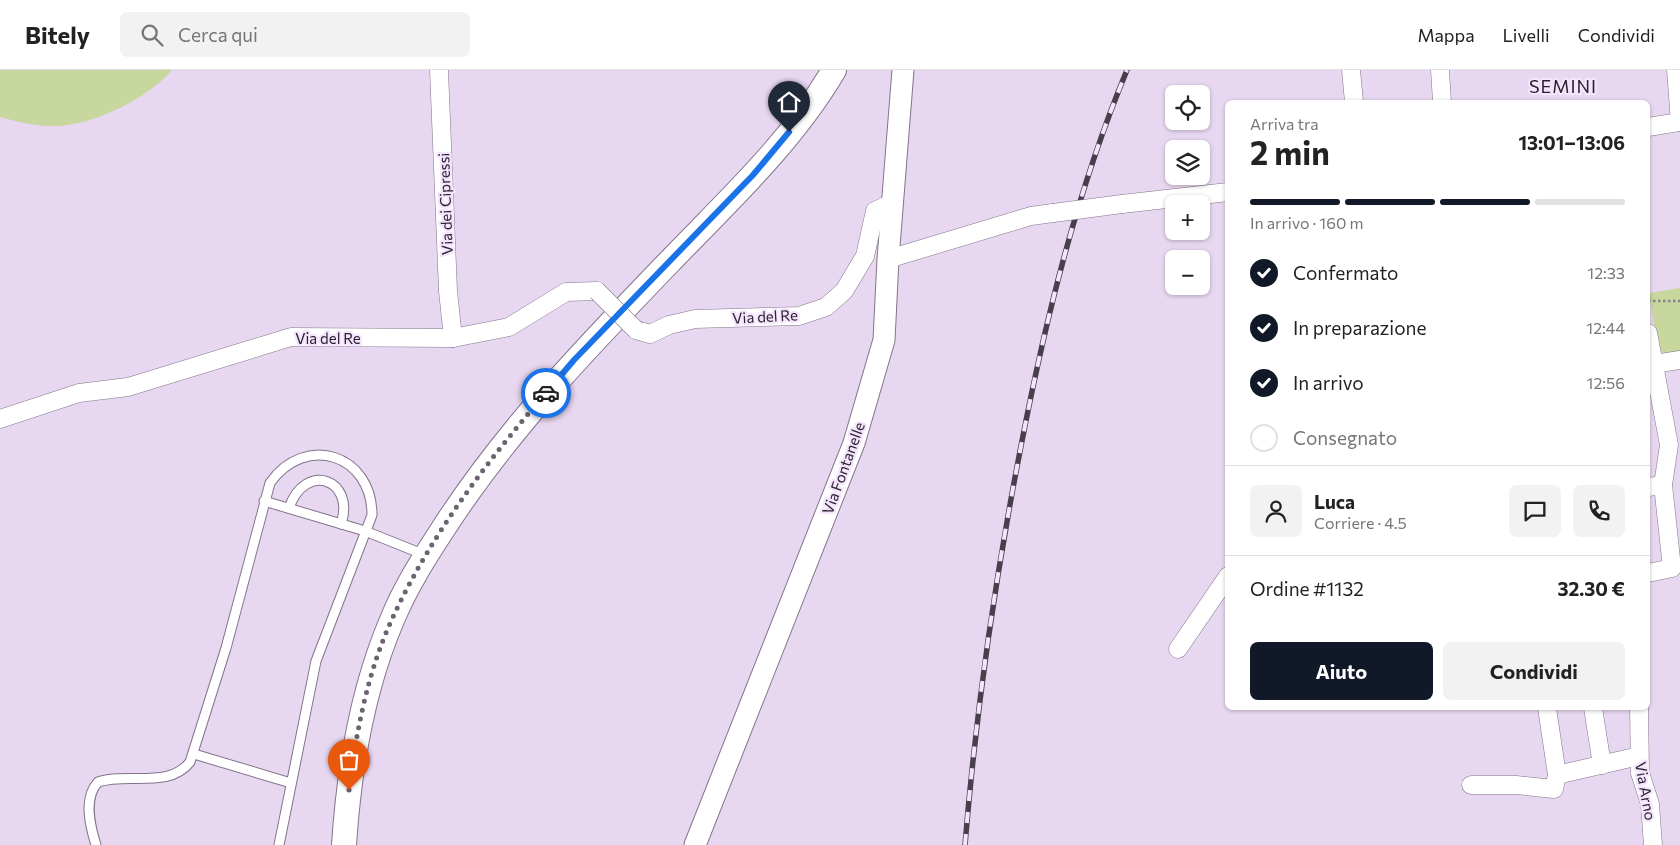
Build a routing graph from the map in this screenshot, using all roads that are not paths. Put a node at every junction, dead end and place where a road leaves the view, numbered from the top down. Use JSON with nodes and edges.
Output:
{"nodes":[{"id":1,"x":439,"y":70,"type":"edge"},
{"id":2,"x":834,"y":70,"type":"edge"},
{"id":3,"x":903,"y":70,"type":"edge"},
{"id":4,"x":1351,"y":70,"type":"edge"},
{"id":5,"x":1440,"y":70,"type":"edge"},
{"id":6,"x":1676,"y":70,"type":"edge"},
{"id":7,"x":1354,"y":100,"type":"edge"},
{"id":8,"x":1442,"y":100,"type":"edge"},
{"id":9,"x":1680,"y":122,"type":"edge"},
{"id":10,"x":1650,"y":127,"type":"edge"},
{"id":11,"x":1225,"y":192,"type":"edge"},
{"id":12,"x":892,"y":203,"type":"junction"},
{"id":13,"x":888,"y":259,"type":"junction"},
{"id":14,"x":453,"y":338,"type":"junction"},
{"id":15,"x":1680,"y":360,"type":"edge"},
{"id":16,"x":1651,"y":365,"type":"edge"},
{"id":17,"x":0,"y":419,"type":"edge"},
{"id":18,"x":1674,"y":446,"type":"edge"},
{"id":19,"x":1658,"y":480,"type":"edge"},
{"id":20,"x":264,"y":501,"type":"junction"},
{"id":21,"x":289,"y":508,"type":"junction"},
{"id":22,"x":342,"y":524,"type":"junction"},
{"id":23,"x":365,"y":531,"type":"junction"},
{"id":24,"x":426,"y":556,"type":"junction"},
{"id":25,"x":1676,"y":569,"type":"edge"},
{"id":26,"x":1650,"y":573,"type":"edge"},
{"id":27,"x":1225,"y":580,"type":"edge"},
{"id":28,"x":1178,"y":649,"type":"dead end"},
{"id":29,"x":1547,"y":710,"type":"edge"},
{"id":30,"x":1593,"y":710,"type":"edge"},
{"id":31,"x":1639,"y":710,"type":"edge"},
{"id":32,"x":194,"y":754,"type":"junction"},
{"id":33,"x":1639,"y":756,"type":"junction"},
{"id":34,"x":1602,"y":765,"type":"junction"},
{"id":35,"x":1555,"y":782,"type":"junction"},
{"id":36,"x":291,"y":783,"type":"junction"},
{"id":37,"x":1471,"y":785,"type":"dead end"},
{"id":38,"x":96,"y":845,"type":"edge"},
{"id":39,"x":279,"y":845,"type":"edge"},
{"id":40,"x":344,"y":845,"type":"edge"},
{"id":41,"x":695,"y":845,"type":"edge"},
{"id":42,"x":1653,"y":845,"type":"edge"}],
"edges":[{"from":1,"to":14,"type":"street","name":"Via dei Cipressi"},
{"from":2,"to":24,"type":"main road"},
{"from":3,"to":12,"type":"street","name":"Via Fontanelle"},
{"from":4,"to":7,"type":"street"},
{"from":5,"to":8,"type":"street"},
{"from":6,"to":9,"type":"street"},
{"from":9,"to":10,"type":"street"},
{"from":11,"to":13,"type":"street","bridge":true},
{"from":12,"to":13,"type":"street","name":"Via Fontanelle"},
{"from":12,"to":14,"type":"street","name":"Via del Re","bridge":true},
{"from":13,"to":41,"type":"street","name":"Via Fontanelle"},
{"from":14,"to":17,"type":"street","name":"Via del Re"},
{"from":15,"to":16,"type":"street"},
{"from":16,"to":18,"type":"street"},
{"from":18,"to":19,"type":"street"},
{"from":19,"to":25,"type":"street"},
{"from":20,"to":21,"type":"lane"},
{"from":20,"to":23,"type":"lane"},
{"from":20,"to":32,"type":"lane"},
{"from":21,"to":22,"type":"lane"},
{"from":21,"to":22,"type":"lane"},
{"from":22,"to":23,"type":"lane"},
{"from":23,"to":24,"type":"lane"},
{"from":23,"to":36,"type":"lane"},
{"from":24,"to":40,"type":"main road"},
{"from":25,"to":26,"type":"street"},
{"from":27,"to":28,"type":"street"},
{"from":29,"to":35,"type":"street"},
{"from":30,"to":34,"type":"street"},
{"from":31,"to":33,"type":"street","name":"Via Arno"},
{"from":32,"to":36,"type":"lane"},
{"from":32,"to":38,"type":"lane"},
{"from":33,"to":34,"type":"street"},
{"from":33,"to":42,"type":"street","name":"Via Arno"},
{"from":34,"to":35,"type":"street"},
{"from":35,"to":37,"type":"street"},
{"from":36,"to":39,"type":"lane"}]}
